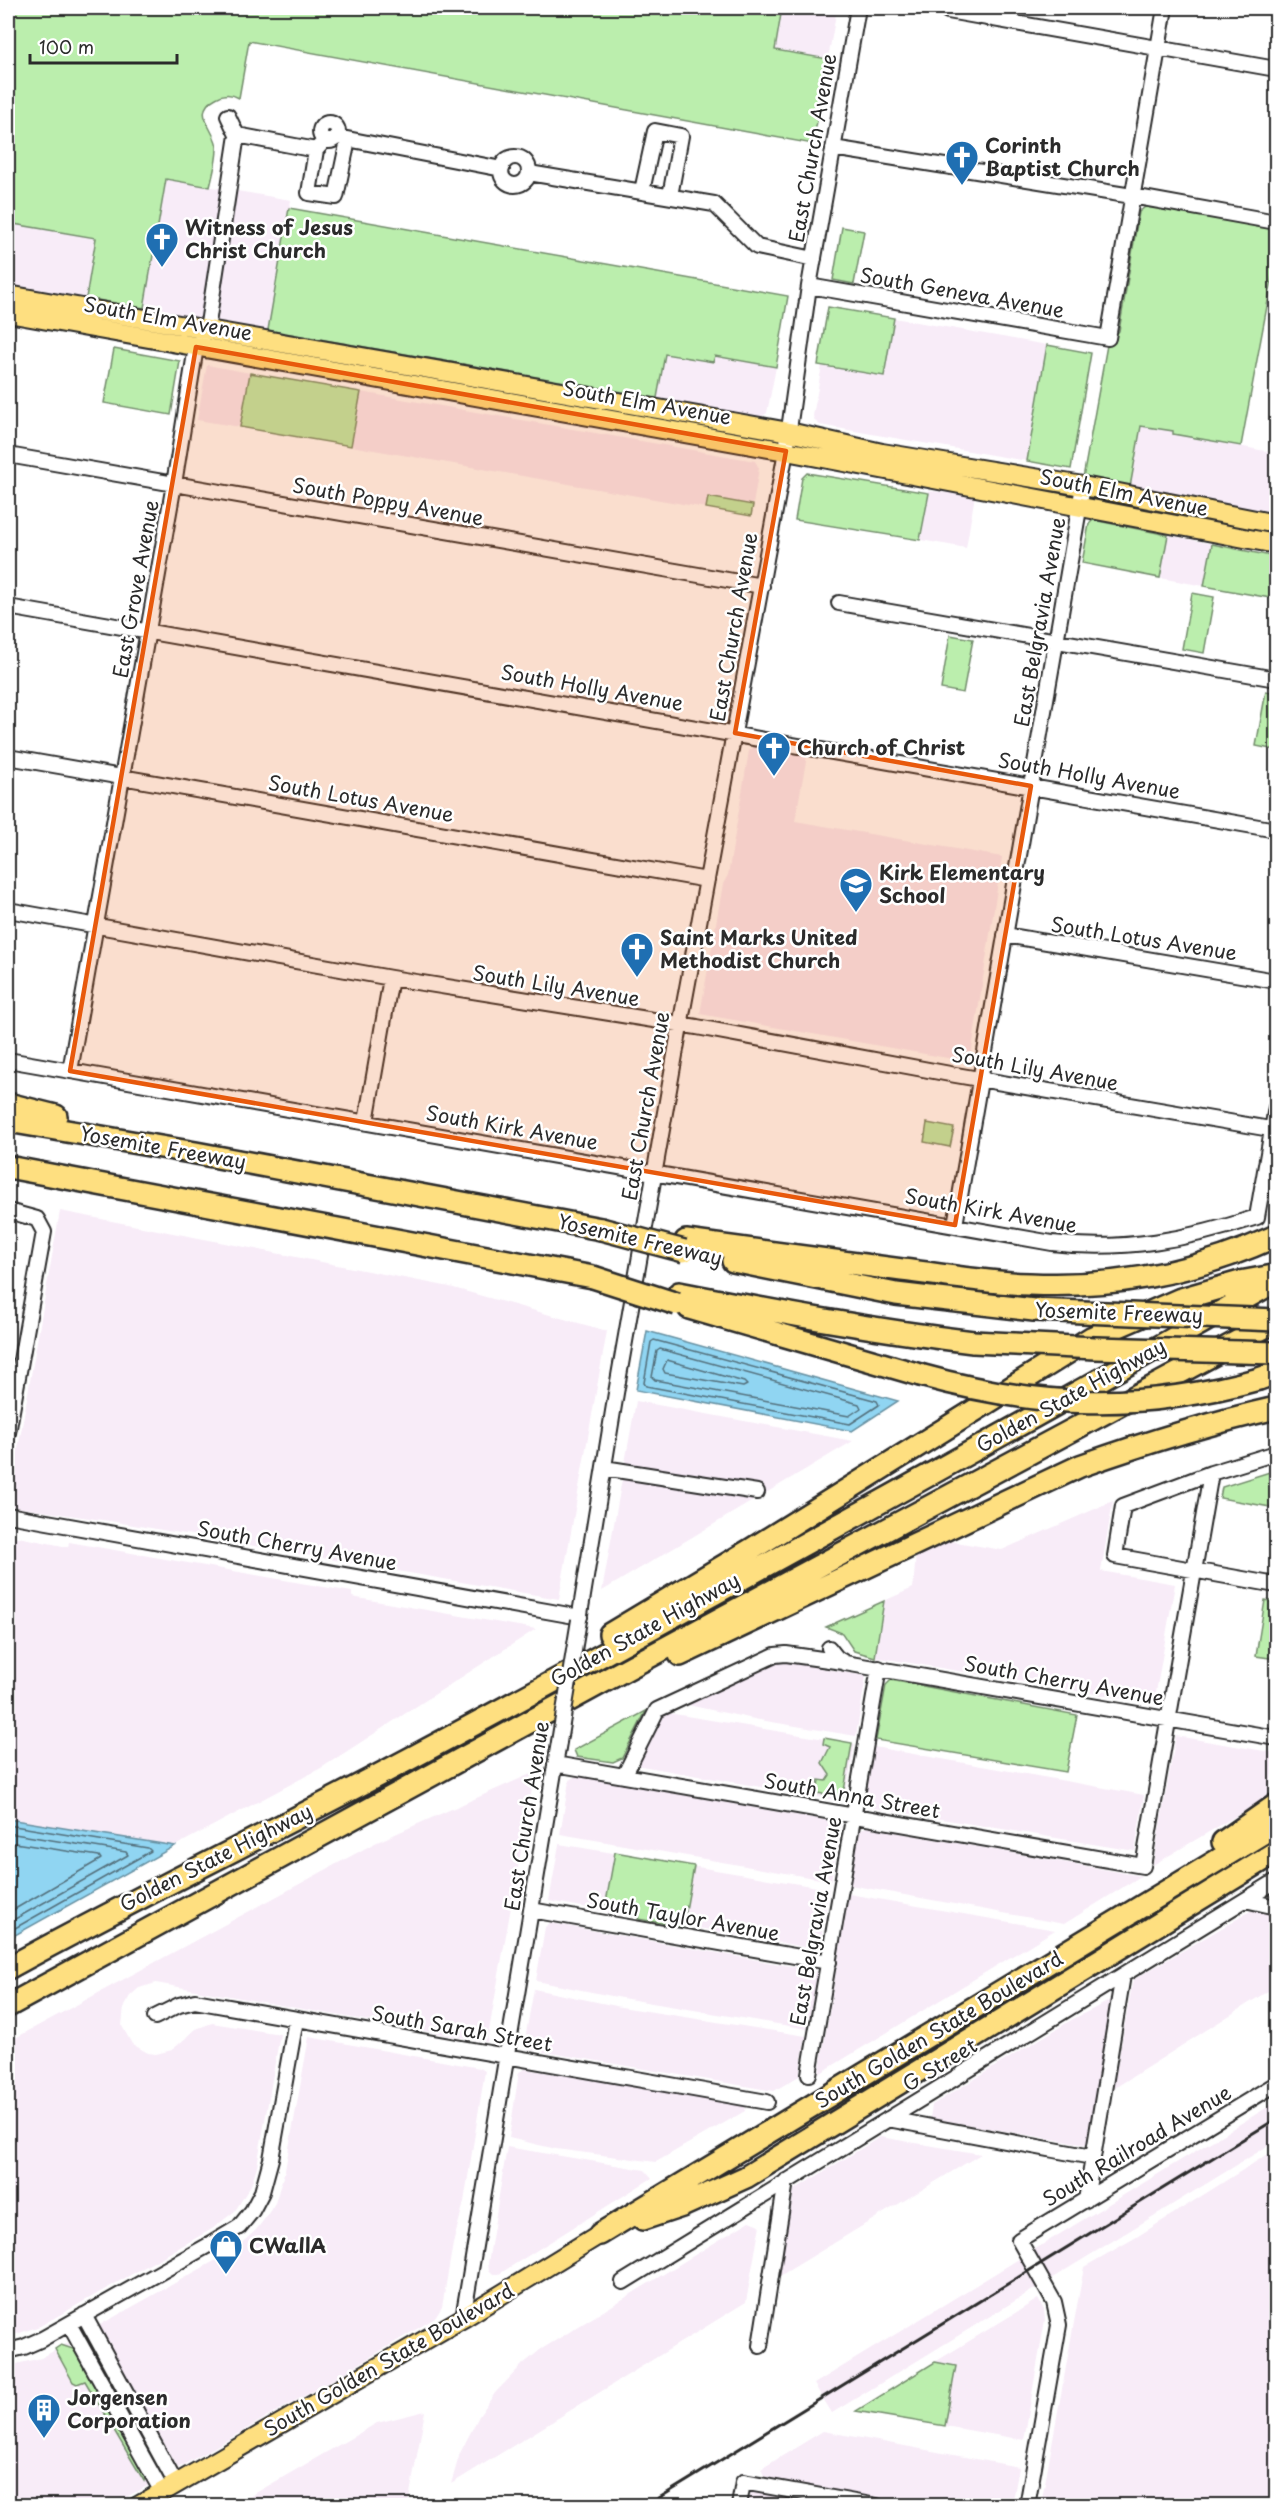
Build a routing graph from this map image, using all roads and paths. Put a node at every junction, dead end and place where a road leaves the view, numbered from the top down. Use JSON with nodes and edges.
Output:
{"nodes":[{"id":1,"x":858,"y":8,"type":"edge"},
{"id":2,"x":1165,"y":8,"type":"edge"},
{"id":3,"x":949,"y":9,"type":"edge"},
{"id":4,"x":1158,"y":48,"type":"junction"},
{"id":5,"x":1276,"y":69,"type":"edge"},
{"id":6,"x":228,"y":116,"type":"dead end"},
{"id":7,"x":237,"y":135,"type":"junction"},
{"id":8,"x":833,"y":148,"type":"junction"},
{"id":9,"x":502,"y":169,"type":"junction"},
{"id":10,"x":529,"y":173,"type":"junction"},
{"id":11,"x":642,"y":191,"type":"junction"},
{"id":12,"x":670,"y":196,"type":"junction"},
{"id":13,"x":1132,"y":196,"type":"junction"},
{"id":14,"x":1276,"y":222,"type":"edge"},
{"id":15,"x":814,"y":259,"type":"junction"},
{"id":16,"x":809,"y":286,"type":"junction"},
{"id":17,"x":8,"y":295,"type":"edge"},
{"id":18,"x":8,"y":314,"type":"edge"},
{"id":19,"x":207,"y":330,"type":"junction"},
{"id":20,"x":196,"y":347,"type":"junction"},
{"id":21,"x":789,"y":432,"type":"junction"},
{"id":22,"x":786,"y":451,"type":"junction"},
{"id":23,"x":8,"y":455,"type":"edge"},
{"id":24,"x":174,"y":484,"type":"junction"},
{"id":25,"x":1083,"y":486,"type":"junction"},
{"id":26,"x":1079,"y":508,"type":"junction"},
{"id":27,"x":1276,"y":524,"type":"edge"},
{"id":28,"x":1276,"y":544,"type":"edge"},
{"id":29,"x":762,"y":586,"type":"junction"},
{"id":30,"x":839,"y":603,"type":"dead end"},
{"id":31,"x":8,"y":607,"type":"edge"},
{"id":32,"x":148,"y":631,"type":"junction"},
{"id":33,"x":1056,"y":642,"type":"junction"},
{"id":34,"x":1276,"y":679,"type":"edge"},
{"id":35,"x":735,"y":733,"type":"junction"},
{"id":36,"x":8,"y":757,"type":"edge"},
{"id":37,"x":122,"y":777,"type":"junction"},
{"id":38,"x":1031,"y":786,"type":"junction"},
{"id":39,"x":1276,"y":830,"type":"edge"},
{"id":40,"x":707,"y":880,"type":"junction"},
{"id":41,"x":8,"y":910,"type":"edge"},
{"id":42,"x":96,"y":926,"type":"junction"},
{"id":43,"x":1005,"y":935,"type":"junction"},
{"id":44,"x":391,"y":978,"type":"junction"},
{"id":45,"x":1276,"y":981,"type":"edge"},
{"id":46,"x":680,"y":1025,"type":"junction"},
{"id":47,"x":8,"y":1060,"type":"edge"},
{"id":48,"x":70,"y":1071,"type":"junction"},
{"id":49,"x":979,"y":1080,"type":"junction"},
{"id":50,"x":8,"y":1104,"type":"edge"},
{"id":51,"x":1276,"y":1107,"type":"edge"},
{"id":52,"x":8,"y":1120,"type":"edge"},
{"id":53,"x":366,"y":1122,"type":"junction"},
{"id":54,"x":1275,"y":1130,"type":"edge"},
{"id":55,"x":196,"y":1153,"type":"junction"},
{"id":56,"x":8,"y":1167,"type":"edge"},
{"id":57,"x":654,"y":1172,"type":"junction"},
{"id":58,"x":8,"y":1175,"type":"edge"},
{"id":59,"x":118,"y":1188,"type":"junction"},
{"id":60,"x":8,"y":1211,"type":"edge"},
{"id":61,"x":955,"y":1225,"type":"junction"},
{"id":62,"x":1276,"y":1236,"type":"edge"},
{"id":63,"x":685,"y":1246,"type":"junction"},
{"id":64,"x":1276,"y":1276,"type":"edge"},
{"id":65,"x":1276,"y":1281,"type":"edge"},
{"id":66,"x":678,"y":1299,"type":"junction"},
{"id":67,"x":1276,"y":1320,"type":"edge"},
{"id":68,"x":1276,"y":1353,"type":"edge"},
{"id":69,"x":13,"y":1368,"type":"edge"},
{"id":70,"x":1268,"y":1376,"type":"edge"},
{"id":71,"x":1276,"y":1408,"type":"edge"},
{"id":72,"x":8,"y":1433,"type":"edge"},
{"id":73,"x":1276,"y":1453,"type":"edge"},
{"id":74,"x":604,"y":1468,"type":"junction"},
{"id":75,"x":1211,"y":1473,"type":"junction"},
{"id":76,"x":758,"y":1492,"type":"dead end"},
{"id":77,"x":8,"y":1515,"type":"edge"},
{"id":78,"x":1194,"y":1570,"type":"junction"},
{"id":79,"x":1276,"y":1585,"type":"edge"},
{"id":80,"x":580,"y":1618,"type":"junction"},
{"id":81,"x":829,"y":1648,"type":"dead end"},
{"id":82,"x":845,"y":1663,"type":"junction"},
{"id":83,"x":879,"y":1668,"type":"junction"},
{"id":84,"x":1168,"y":1719,"type":"junction"},
{"id":85,"x":1276,"y":1738,"type":"edge"},
{"id":86,"x":411,"y":1758,"type":"junction"},
{"id":87,"x":555,"y":1764,"type":"junction"},
{"id":88,"x":624,"y":1776,"type":"junction"},
{"id":89,"x":421,"y":1780,"type":"junction"},
{"id":90,"x":1276,"y":1805,"type":"edge"},
{"id":91,"x":854,"y":1816,"type":"junction"},
{"id":92,"x":1276,"y":1825,"type":"edge"},
{"id":93,"x":1276,"y":1852,"type":"edge"},
{"id":94,"x":1276,"y":1881,"type":"edge"},
{"id":95,"x":1245,"y":1900,"type":"junction"},
{"id":96,"x":1276,"y":1907,"type":"edge"},
{"id":97,"x":531,"y":1910,"type":"junction"},
{"id":98,"x":107,"y":1914,"type":"junction"},
{"id":99,"x":8,"y":1959,"type":"edge"},
{"id":100,"x":829,"y":1962,"type":"junction"},
{"id":101,"x":8,"y":1968,"type":"edge"},
{"id":102,"x":1033,"y":1973,"type":"junction"},
{"id":103,"x":1123,"y":1975,"type":"junction"},
{"id":104,"x":8,"y":2006,"type":"edge"},
{"id":105,"x":155,"y":2018,"type":"dead end"},
{"id":106,"x":296,"y":2020,"type":"junction"},
{"id":107,"x":507,"y":2057,"type":"junction"},
{"id":108,"x":809,"y":2074,"type":"dead end"},
{"id":109,"x":1276,"y":2085,"type":"edge"},
{"id":110,"x":766,"y":2102,"type":"dead end"},
{"id":111,"x":888,"y":2119,"type":"junction"},
{"id":112,"x":1092,"y":2157,"type":"junction"},
{"id":113,"x":786,"y":2181,"type":"junction"},
{"id":114,"x":1086,"y":2200,"type":"junction"},
{"id":115,"x":600,"y":2234,"type":"junction"},
{"id":116,"x":623,"y":2282,"type":"dead end"},
{"id":117,"x":84,"y":2316,"type":"junction"},
{"id":118,"x":463,"y":2318,"type":"junction"},
{"id":119,"x":69,"y":2324,"type":"junction"},
{"id":120,"x":760,"y":2346,"type":"dead end"},
{"id":121,"x":8,"y":2351,"type":"edge"},
{"id":122,"x":169,"y":2488,"type":"junction"},
{"id":123,"x":138,"y":2505,"type":"edge"},
{"id":124,"x":148,"y":2505,"type":"edge"},
{"id":125,"x":739,"y":2505,"type":"edge"},
{"id":126,"x":877,"y":2505,"type":"edge"},
{"id":127,"x":1027,"y":2505,"type":"edge"}],
"edges":[{"from":1,"to":8,"type":"street","name":"East Church Avenue"},
{"from":2,"to":4,"type":"street"},
{"from":3,"to":4,"type":"street"},
{"from":4,"to":5,"type":"street"},
{"from":4,"to":13,"type":"street"},
{"from":6,"to":7,"type":"street"},
{"from":7,"to":9,"type":"street"},
{"from":7,"to":19,"type":"street","name":"East Grove Avenue"},
{"from":8,"to":13,"type":"street"},
{"from":8,"to":15,"type":"street","name":"East Church Avenue"},
{"from":9,"to":10,"type":"street"},
{"from":9,"to":10,"type":"street"},
{"from":10,"to":11,"type":"street"},
{"from":11,"to":12,"type":"street"},
{"from":11,"to":12,"type":"street"},
{"from":12,"to":15,"type":"street"},
{"from":13,"to":14,"type":"street"},
{"from":13,"to":16,"type":"street","name":"South Geneva Avenue"},
{"from":15,"to":16,"type":"street","name":"East Church Avenue"},
{"from":16,"to":21,"type":"street","name":"East Church Avenue"},
{"from":17,"to":19,"type":"main road","name":"South Elm Avenue"},
{"from":18,"to":20,"type":"main road","name":"South Elm Avenue"},
{"from":19,"to":20,"type":"street","name":"East Grove Avenue"},
{"from":19,"to":21,"type":"main road","name":"South Elm Avenue"},
{"from":20,"to":22,"type":"main road","name":"South Elm Avenue"},
{"from":20,"to":24,"type":"street","name":"East Grove Avenue"},
{"from":21,"to":22,"type":"street","name":"East Church Avenue"},
{"from":21,"to":25,"type":"main road","name":"South Elm Avenue"},
{"from":22,"to":26,"type":"main road","name":"South Elm Avenue"},
{"from":22,"to":29,"type":"street","name":"East Church Avenue"},
{"from":23,"to":24,"type":"street","name":"South Poppy Avenue"},
{"from":24,"to":29,"type":"street","name":"South Poppy Avenue"},
{"from":24,"to":32,"type":"street","name":"East Grove Avenue"},
{"from":25,"to":26,"type":"street","name":"East Belgravia Avenue"},
{"from":25,"to":27,"type":"main road","name":"South Elm Avenue"},
{"from":26,"to":28,"type":"main road","name":"South Elm Avenue"},
{"from":26,"to":33,"type":"street","name":"East Belgravia Avenue"},
{"from":29,"to":35,"type":"street","name":"East Church Avenue"},
{"from":30,"to":33,"type":"street"},
{"from":31,"to":32,"type":"street","name":"South Holly Avenue"},
{"from":32,"to":35,"type":"street","name":"South Holly Avenue"},
{"from":32,"to":37,"type":"street","name":"East Grove Avenue"},
{"from":33,"to":34,"type":"street"},
{"from":33,"to":38,"type":"street","name":"East Belgravia Avenue"},
{"from":35,"to":38,"type":"street","name":"South Holly Avenue"},
{"from":35,"to":40,"type":"street","name":"East Church Avenue"},
{"from":36,"to":37,"type":"street","name":"South Lotus Avenue"},
{"from":37,"to":40,"type":"street","name":"South Lotus Avenue"},
{"from":37,"to":42,"type":"street","name":"East Grove Avenue"},
{"from":38,"to":39,"type":"street","name":"South Holly Avenue"},
{"from":38,"to":43,"type":"street","name":"East Belgravia Avenue"},
{"from":40,"to":46,"type":"street","name":"East Church Avenue"},
{"from":41,"to":42,"type":"street","name":"South Lily Avenue"},
{"from":42,"to":44,"type":"street","name":"South Lily Avenue"},
{"from":42,"to":48,"type":"street","name":"East Grove Avenue"},
{"from":43,"to":45,"type":"street","name":"South Lotus Avenue"},
{"from":43,"to":49,"type":"street","name":"East Belgravia Avenue"},
{"from":44,"to":46,"type":"street","name":"South Lily Avenue"},
{"from":44,"to":53,"type":"street"},
{"from":46,"to":49,"type":"street","name":"South Lily Avenue"},
{"from":46,"to":57,"type":"street","name":"East Church Avenue"},
{"from":47,"to":48,"type":"street","name":"South Kirk Avenue"},
{"from":48,"to":53,"type":"street","name":"South Kirk Avenue"},
{"from":49,"to":54,"type":"street","name":"South Lily Avenue"},
{"from":49,"to":61,"type":"street","name":"East Belgravia Avenue"},
{"from":50,"to":55,"type":"highway"},
{"from":51,"to":54,"type":"street"},
{"from":52,"to":55,"type":"highway","name":"Yosemite Freeway"},
{"from":53,"to":57,"type":"street","name":"South Kirk Avenue"},
{"from":54,"to":61,"type":"street","name":"South Kirk Avenue"},
{"from":55,"to":63,"type":"highway","name":"Yosemite Freeway","bridge":true},
{"from":56,"to":59,"type":"highway","name":"Yosemite Freeway"},
{"from":57,"to":61,"type":"street","name":"South Kirk Avenue"},
{"from":57,"to":74,"type":"street","name":"East Church Avenue"},
{"from":58,"to":59,"type":"highway"},
{"from":59,"to":66,"type":"highway","name":"Yosemite Freeway","bridge":true},
{"from":60,"to":69,"type":"street"},
{"from":62,"to":63,"type":"highway"},
{"from":63,"to":67,"type":"highway","name":"Yosemite Freeway","bridge":true},
{"from":64,"to":86,"type":"highway"},
{"from":65,"to":86,"type":"highway","name":"Golden State Highway"},
{"from":66,"to":68,"type":"highway","name":"Yosemite Freeway","bridge":true},
{"from":66,"to":70,"type":"highway","bridge":true},
{"from":67,"to":89,"type":"highway","name":"Golden State Highway"},
{"from":69,"to":72,"type":"street"},
{"from":71,"to":89,"type":"highway"},
{"from":73,"to":75,"type":"street"},
{"from":74,"to":76,"type":"street"},
{"from":74,"to":80,"type":"street","name":"East Church Avenue"},
{"from":75,"to":78,"type":"street"},
{"from":75,"to":78,"type":"street"},
{"from":77,"to":80,"type":"street","name":"South Cherry Avenue"},
{"from":78,"to":79,"type":"street"},
{"from":78,"to":84,"type":"street"},
{"from":80,"to":87,"type":"street","name":"East Church Avenue","bridge":true},
{"from":81,"to":82,"type":"street"},
{"from":82,"to":83,"type":"street","name":"South Cherry Avenue"},
{"from":82,"to":88,"type":"street","name":"South Cherry Avenue"},
{"from":83,"to":84,"type":"street","name":"South Cherry Avenue"},
{"from":83,"to":91,"type":"street","name":"East Belgravia Avenue"},
{"from":84,"to":85,"type":"street","name":"South Cherry Avenue"},
{"from":84,"to":91,"type":"street","name":"South Anna Street"},
{"from":86,"to":98,"type":"highway","name":"Golden State Highway"},
{"from":87,"to":88,"type":"street","name":"South Anna Street"},
{"from":87,"to":97,"type":"street","name":"East Church Avenue"},
{"from":88,"to":91,"type":"street","name":"South Anna Street"},
{"from":89,"to":104,"type":"highway","name":"Golden State Highway"},
{"from":90,"to":102,"type":"highway"},
{"from":91,"to":100,"type":"street","name":"East Belgravia Avenue"},
{"from":92,"to":102,"type":"highway","name":"South Golden State Boulevard"},
{"from":93,"to":115,"type":"highway","name":"South Golden State Boulevard"},
{"from":94,"to":95,"type":"street","name":"G Street"},
{"from":95,"to":96,"type":"street"},
{"from":95,"to":103,"type":"street","name":"G Street"},
{"from":97,"to":100,"type":"street","name":"South Taylor Avenue"},
{"from":97,"to":107,"type":"street","name":"East Church Avenue"},
{"from":98,"to":99,"type":"highway"},
{"from":98,"to":101,"type":"highway","name":"Golden State Highway"},
{"from":100,"to":108,"type":"street","name":"East Belgravia Avenue"},
{"from":102,"to":115,"type":"highway","name":"South Golden State Boulevard"},
{"from":103,"to":111,"type":"street","name":"G Street"},
{"from":103,"to":112,"type":"street"},
{"from":105,"to":106,"type":"street","name":"South Sarah Street"},
{"from":106,"to":107,"type":"street","name":"South Sarah Street"},
{"from":106,"to":117,"type":"street"},
{"from":107,"to":110,"type":"street","name":"South Sarah Street"},
{"from":107,"to":118,"type":"street","name":"East Church Avenue"},
{"from":109,"to":114,"type":"street","name":"South Railroad Avenue"},
{"from":111,"to":112,"type":"street"},
{"from":111,"to":113,"type":"street","name":"G Street"},
{"from":112,"to":114,"type":"street"},
{"from":113,"to":116,"type":"street","name":"G Street"},
{"from":113,"to":120,"type":"street"},
{"from":114,"to":127,"type":"street","name":"South Railroad Avenue"},
{"from":115,"to":118,"type":"main road","name":"South Golden State Boulevard"},
{"from":117,"to":119,"type":"street"},
{"from":117,"to":122,"type":"street"},
{"from":118,"to":122,"type":"main road","name":"South Golden State Boulevard"},
{"from":119,"to":121,"type":"street"},
{"from":119,"to":122,"type":"street"},
{"from":122,"to":123,"type":"main road","name":"South Golden State Boulevard"},
{"from":122,"to":124,"type":"main road","name":"South Golden State Boulevard"},
{"from":125,"to":126,"type":"street"}]}
